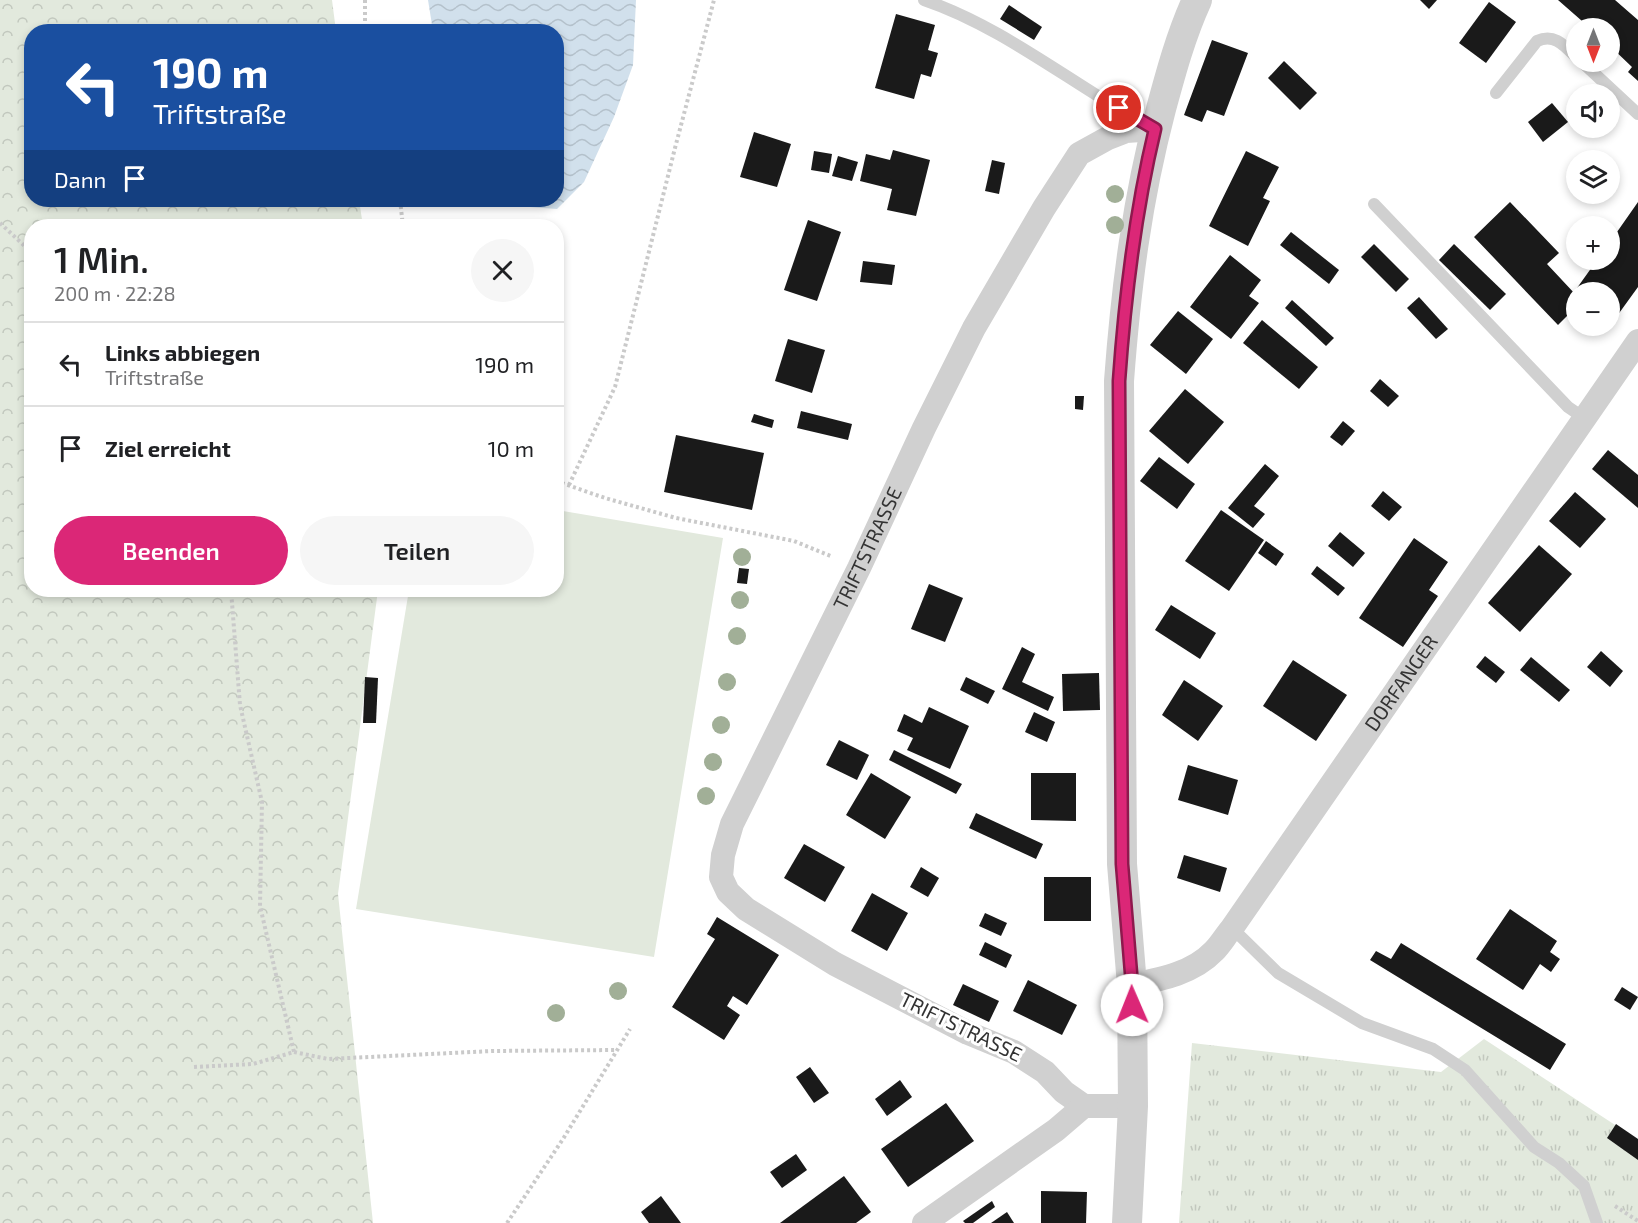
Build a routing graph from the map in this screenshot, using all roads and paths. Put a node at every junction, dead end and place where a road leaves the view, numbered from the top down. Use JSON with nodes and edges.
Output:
{"nodes":[{"id":1,"x":365,"y":0,"type":"edge"},
{"id":2,"x":714,"y":0,"type":"edge"},
{"id":3,"x":924,"y":0,"type":"edge"},
{"id":4,"x":1197,"y":0,"type":"edge"},
{"id":5,"x":365,"y":24,"type":"edge"},
{"id":6,"x":1566,"y":47,"type":"edge"},
{"id":7,"x":1593,"y":72,"type":"edge"},
{"id":8,"x":1496,"y":93,"type":"dead end"},
{"id":9,"x":1638,"y":114,"type":"edge"},
{"id":10,"x":1155,"y":129,"type":"junction"},
{"id":11,"x":1374,"y":204,"type":"dead end"},
{"id":12,"x":0,"y":223,"type":"edge"},
{"id":13,"x":24,"y":246,"type":"edge"},
{"id":14,"x":1638,"y":341,"type":"edge"},
{"id":15,"x":1584,"y":418,"type":"junction"},
{"id":16,"x":564,"y":483,"type":"edge"},
{"id":17,"x":569,"y":485,"type":"junction"},
{"id":18,"x":858,"y":568,"type":"junction"},
{"id":19,"x":232,"y":597,"type":"edge"},
{"id":20,"x":1232,"y":928,"type":"junction"},
{"id":21,"x":1132,"y":985,"type":"junction"},
{"id":22,"x":630,"y":1029,"type":"dead end"},
{"id":23,"x":617,"y":1050,"type":"junction"},
{"id":24,"x":294,"y":1052,"type":"junction"},
{"id":25,"x":194,"y":1067,"type":"dead end"},
{"id":26,"x":1084,"y":1106,"type":"junction"},
{"id":27,"x":1133,"y":1106,"type":"junction"},
{"id":28,"x":507,"y":1223,"type":"edge"},
{"id":29,"x":924,"y":1223,"type":"edge"},
{"id":30,"x":1127,"y":1223,"type":"edge"},
{"id":31,"x":1597,"y":1223,"type":"edge"}],
"edges":[{"from":1,"to":5,"type":"path"},
{"from":2,"to":17,"type":"path"},
{"from":3,"to":10,"type":"lane"},
{"from":4,"to":10,"type":"street"},
{"from":6,"to":8,"type":"lane"},
{"from":7,"to":9,"type":"lane"},
{"from":10,"to":18,"type":"street","name":"TRIFTSTRASSE"},
{"from":10,"to":21,"type":"street"},
{"from":11,"to":15,"type":"lane"},
{"from":12,"to":13,"type":"path"},
{"from":14,"to":15,"type":"street","name":"DORFANGER"},
{"from":15,"to":20,"type":"street","name":"DORFANGER"},
{"from":16,"to":17,"type":"path"},
{"from":17,"to":18,"type":"path"},
{"from":18,"to":26,"type":"street","name":"TRIFTSTRASSE"},
{"from":19,"to":24,"type":"path"},
{"from":20,"to":21,"type":"street","name":"DORFANGER"},
{"from":20,"to":31,"type":"lane"},
{"from":21,"to":27,"type":"street"},
{"from":22,"to":23,"type":"path"},
{"from":23,"to":24,"type":"path"},
{"from":23,"to":28,"type":"path"},
{"from":24,"to":25,"type":"path"},
{"from":26,"to":27,"type":"street"},
{"from":26,"to":29,"type":"street"},
{"from":27,"to":30,"type":"street"}]}
